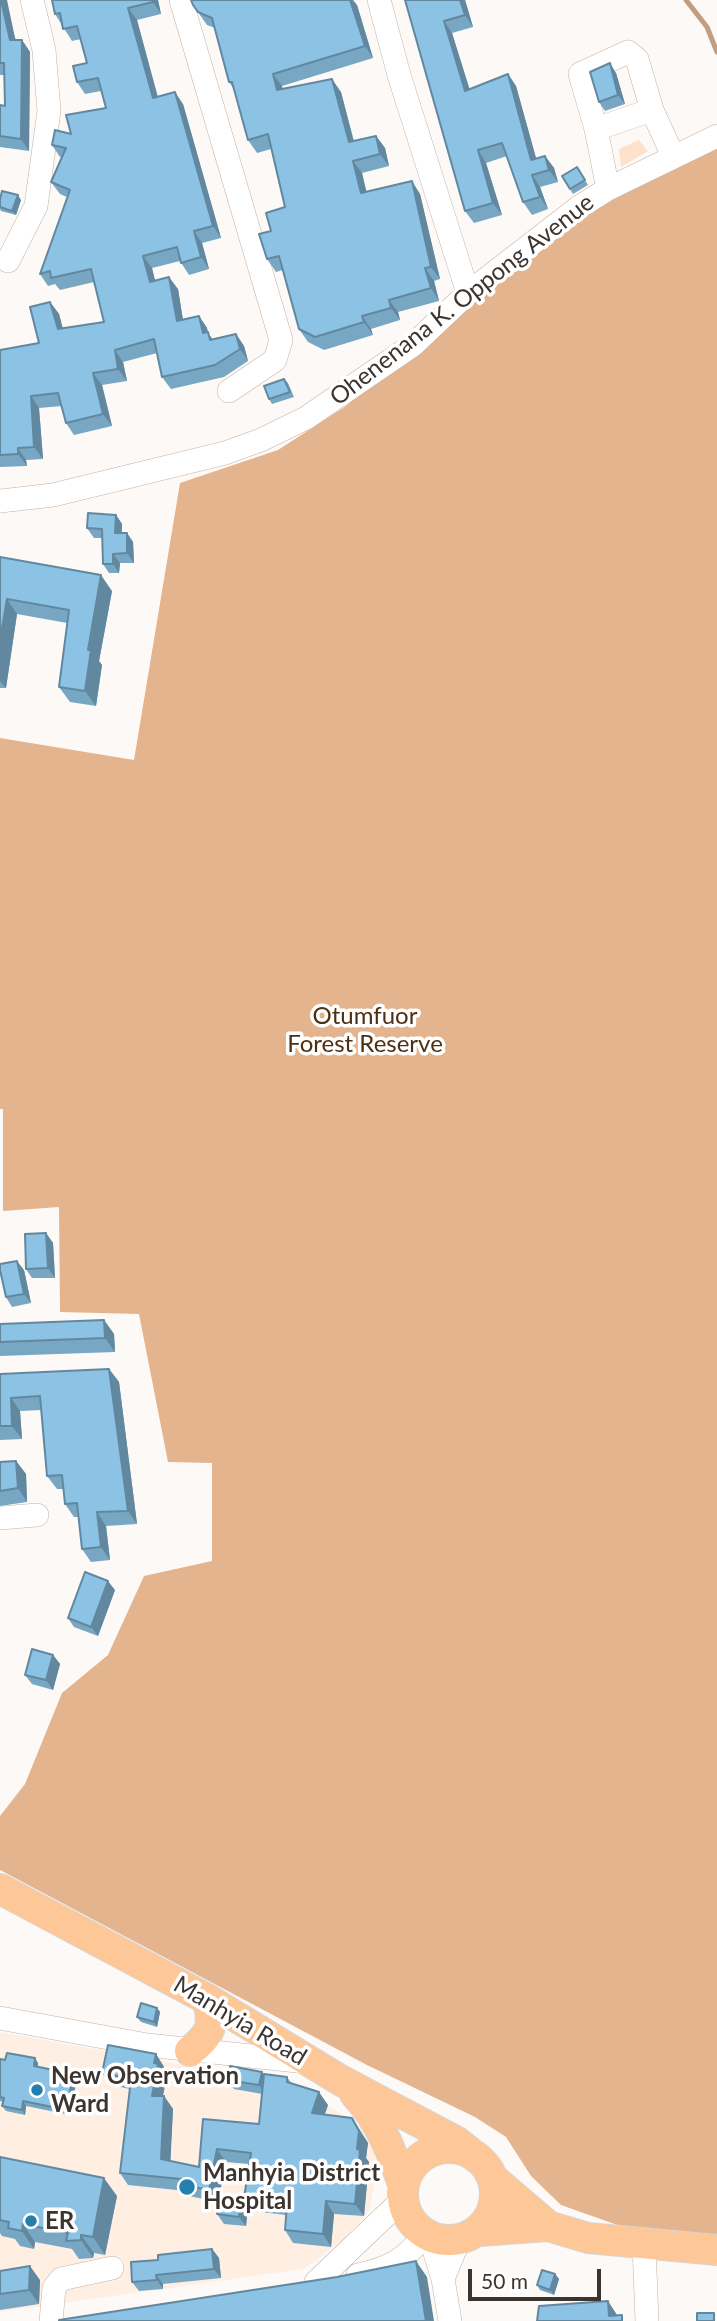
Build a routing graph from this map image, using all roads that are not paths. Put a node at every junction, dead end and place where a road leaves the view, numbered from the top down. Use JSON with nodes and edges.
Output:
{"nodes":[{"id":1,"x":32,"y":0,"type":"edge"},
{"id":2,"x":181,"y":0,"type":"edge"},
{"id":3,"x":379,"y":0,"type":"edge"},
{"id":4,"x":652,"y":110,"type":"junction"},
{"id":5,"x":597,"y":129,"type":"junction"},
{"id":6,"x":717,"y":136,"type":"edge"},
{"id":7,"x":673,"y":156,"type":"junction"},
{"id":8,"x":608,"y":189,"type":"junction"},
{"id":9,"x":8,"y":261,"type":"dead end"},
{"id":10,"x":468,"y":293,"type":"junction"},
{"id":11,"x":229,"y":391,"type":"dead end"},
{"id":12,"x":0,"y":501,"type":"edge"},
{"id":13,"x":37,"y":1515,"type":"dead end"},
{"id":14,"x":0,"y":1518,"type":"edge"},
{"id":15,"x":0,"y":1889,"type":"edge"},
{"id":16,"x":207,"y":1999,"type":"junction"},
{"id":17,"x":0,"y":2018,"type":"edge"},
{"id":18,"x":190,"y":2050,"type":"junction"},
{"id":19,"x":310,"y":2062,"type":"junction"},
{"id":20,"x":340,"y":2080,"type":"junction"},
{"id":21,"x":485,"y":2168,"type":"junction"},
{"id":22,"x":403,"y":2192,"type":"junction"},
{"id":23,"x":548,"y":2226,"type":"junction"},
{"id":24,"x":469,"y":2235,"type":"junction"},
{"id":25,"x":427,"y":2236,"type":"junction"},
{"id":26,"x":644,"y":2245,"type":"junction"},
{"id":27,"x":717,"y":2250,"type":"edge"},
{"id":28,"x":112,"y":2268,"type":"dead end"},
{"id":29,"x":443,"y":2279,"type":"junction"},
{"id":30,"x":316,"y":2282,"type":"junction"},
{"id":31,"x":289,"y":2287,"type":"edge"},
{"id":32,"x":51,"y":2321,"type":"edge"},
{"id":33,"x":450,"y":2321,"type":"edge"},
{"id":34,"x":647,"y":2321,"type":"edge"}],
"edges":[{"from":1,"to":9,"type":"street"},
{"from":2,"to":11,"type":"street"},
{"from":3,"to":10,"type":"street"},
{"from":4,"to":5,"type":"street"},
{"from":4,"to":5,"type":"street"},
{"from":4,"to":7,"type":"street"},
{"from":5,"to":8,"type":"street"},
{"from":6,"to":7,"type":"street","name":"Ohenenana K. Oppong Avenue"},
{"from":7,"to":8,"type":"street","name":"Ohenenana K. Oppong Avenue"},
{"from":8,"to":10,"type":"street","name":"Ohenenana K. Oppong Avenue"},
{"from":10,"to":12,"type":"street","name":"Ohenenana K. Oppong Avenue"},
{"from":13,"to":14,"type":"street"},
{"from":15,"to":16,"type":"main road","name":"Manhyia Road"},
{"from":16,"to":18,"type":"main road"},
{"from":16,"to":19,"type":"main road","name":"Manhyia Road"},
{"from":17,"to":18,"type":"street"},
{"from":18,"to":19,"type":"street"},
{"from":19,"to":20,"type":"main road","name":"Manhyia Road"},
{"from":20,"to":21,"type":"main road","name":"Manhyia Road"},
{"from":20,"to":22,"type":"main road"},
{"from":21,"to":22,"type":"main road"},
{"from":21,"to":23,"type":"main road","name":"Manhyia Road"},
{"from":21,"to":24,"type":"main road"},
{"from":22,"to":25,"type":"main road"},
{"from":22,"to":30,"type":"street"},
{"from":23,"to":24,"type":"main road"},
{"from":23,"to":26,"type":"main road","name":"Manhyia Road"},
{"from":24,"to":25,"type":"main road"},
{"from":24,"to":29,"type":"street"},
{"from":25,"to":29,"type":"street"},
{"from":25,"to":30,"type":"street"},
{"from":26,"to":27,"type":"main road","name":"Manhyia Road"},
{"from":26,"to":34,"type":"street"},
{"from":28,"to":32,"type":"street"},
{"from":29,"to":33,"type":"street"},
{"from":30,"to":31,"type":"street"}]}
